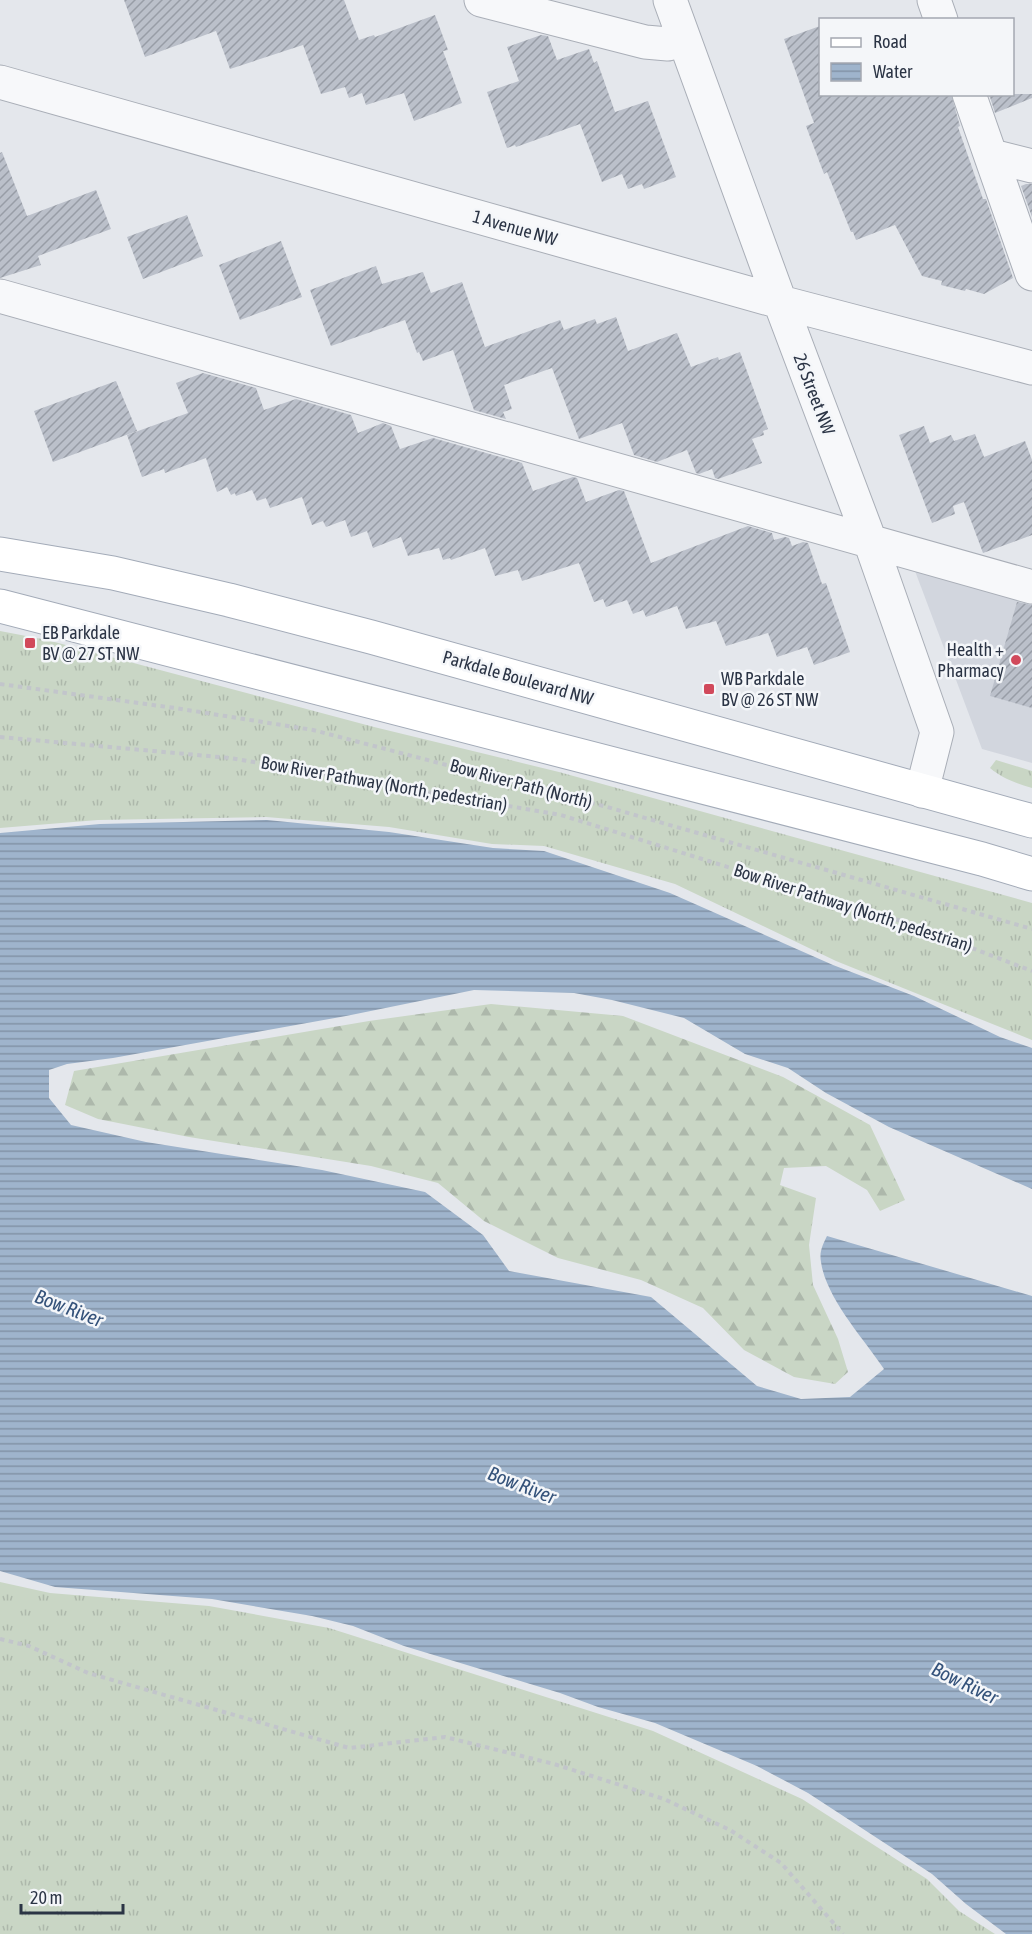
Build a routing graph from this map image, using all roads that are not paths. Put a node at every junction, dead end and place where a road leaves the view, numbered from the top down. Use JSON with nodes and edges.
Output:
{"nodes":[{"id":1,"x":481,"y":0,"type":"edge"},
{"id":2,"x":934,"y":0,"type":"edge"},
{"id":3,"x":678,"y":2,"type":"edge"},
{"id":4,"x":940,"y":18,"type":"edge"},
{"id":5,"x":684,"y":40,"type":"junction"},
{"id":6,"x":0,"y":82,"type":"edge"},
{"id":7,"x":970,"y":96,"type":"edge"},
{"id":8,"x":992,"y":156,"type":"junction"},
{"id":9,"x":1032,"y":166,"type":"edge"},
{"id":10,"x":1032,"y":274,"type":"edge"},
{"id":11,"x":0,"y":296,"type":"edge"},
{"id":12,"x":780,"y":302,"type":"junction"},
{"id":13,"x":1032,"y":368,"type":"edge"},
{"id":14,"x":870,"y":541,"type":"junction"},
{"id":15,"x":0,"y":554,"type":"edge"},
{"id":16,"x":1032,"y":587,"type":"edge"},
{"id":17,"x":0,"y":606,"type":"edge"},
{"id":18,"x":922,"y":791,"type":"junction"},
{"id":19,"x":1032,"y":821,"type":"edge"},
{"id":20,"x":1032,"y":874,"type":"edge"}],
"edges":[{"from":1,"to":5,"type":"street"},
{"from":2,"to":4,"type":"street"},
{"from":3,"to":5,"type":"street","name":"26 Street NW"},
{"from":5,"to":12,"type":"street","name":"26 Street NW"},
{"from":6,"to":12,"type":"street","name":"1 Avenue NW"},
{"from":7,"to":8,"type":"street"},
{"from":8,"to":9,"type":"street"},
{"from":8,"to":10,"type":"street"},
{"from":11,"to":14,"type":"street"},
{"from":12,"to":13,"type":"street","name":"1 Avenue NW"},
{"from":12,"to":14,"type":"street","name":"26 Street NW"},
{"from":14,"to":16,"type":"street"},
{"from":14,"to":18,"type":"street","name":"26 Street NW"},
{"from":15,"to":18,"type":"main road","name":"Parkdale Boulevard NW"},
{"from":17,"to":20,"type":"main road"},
{"from":18,"to":19,"type":"main road","name":"Parkdale Boulevard NW"}]}
